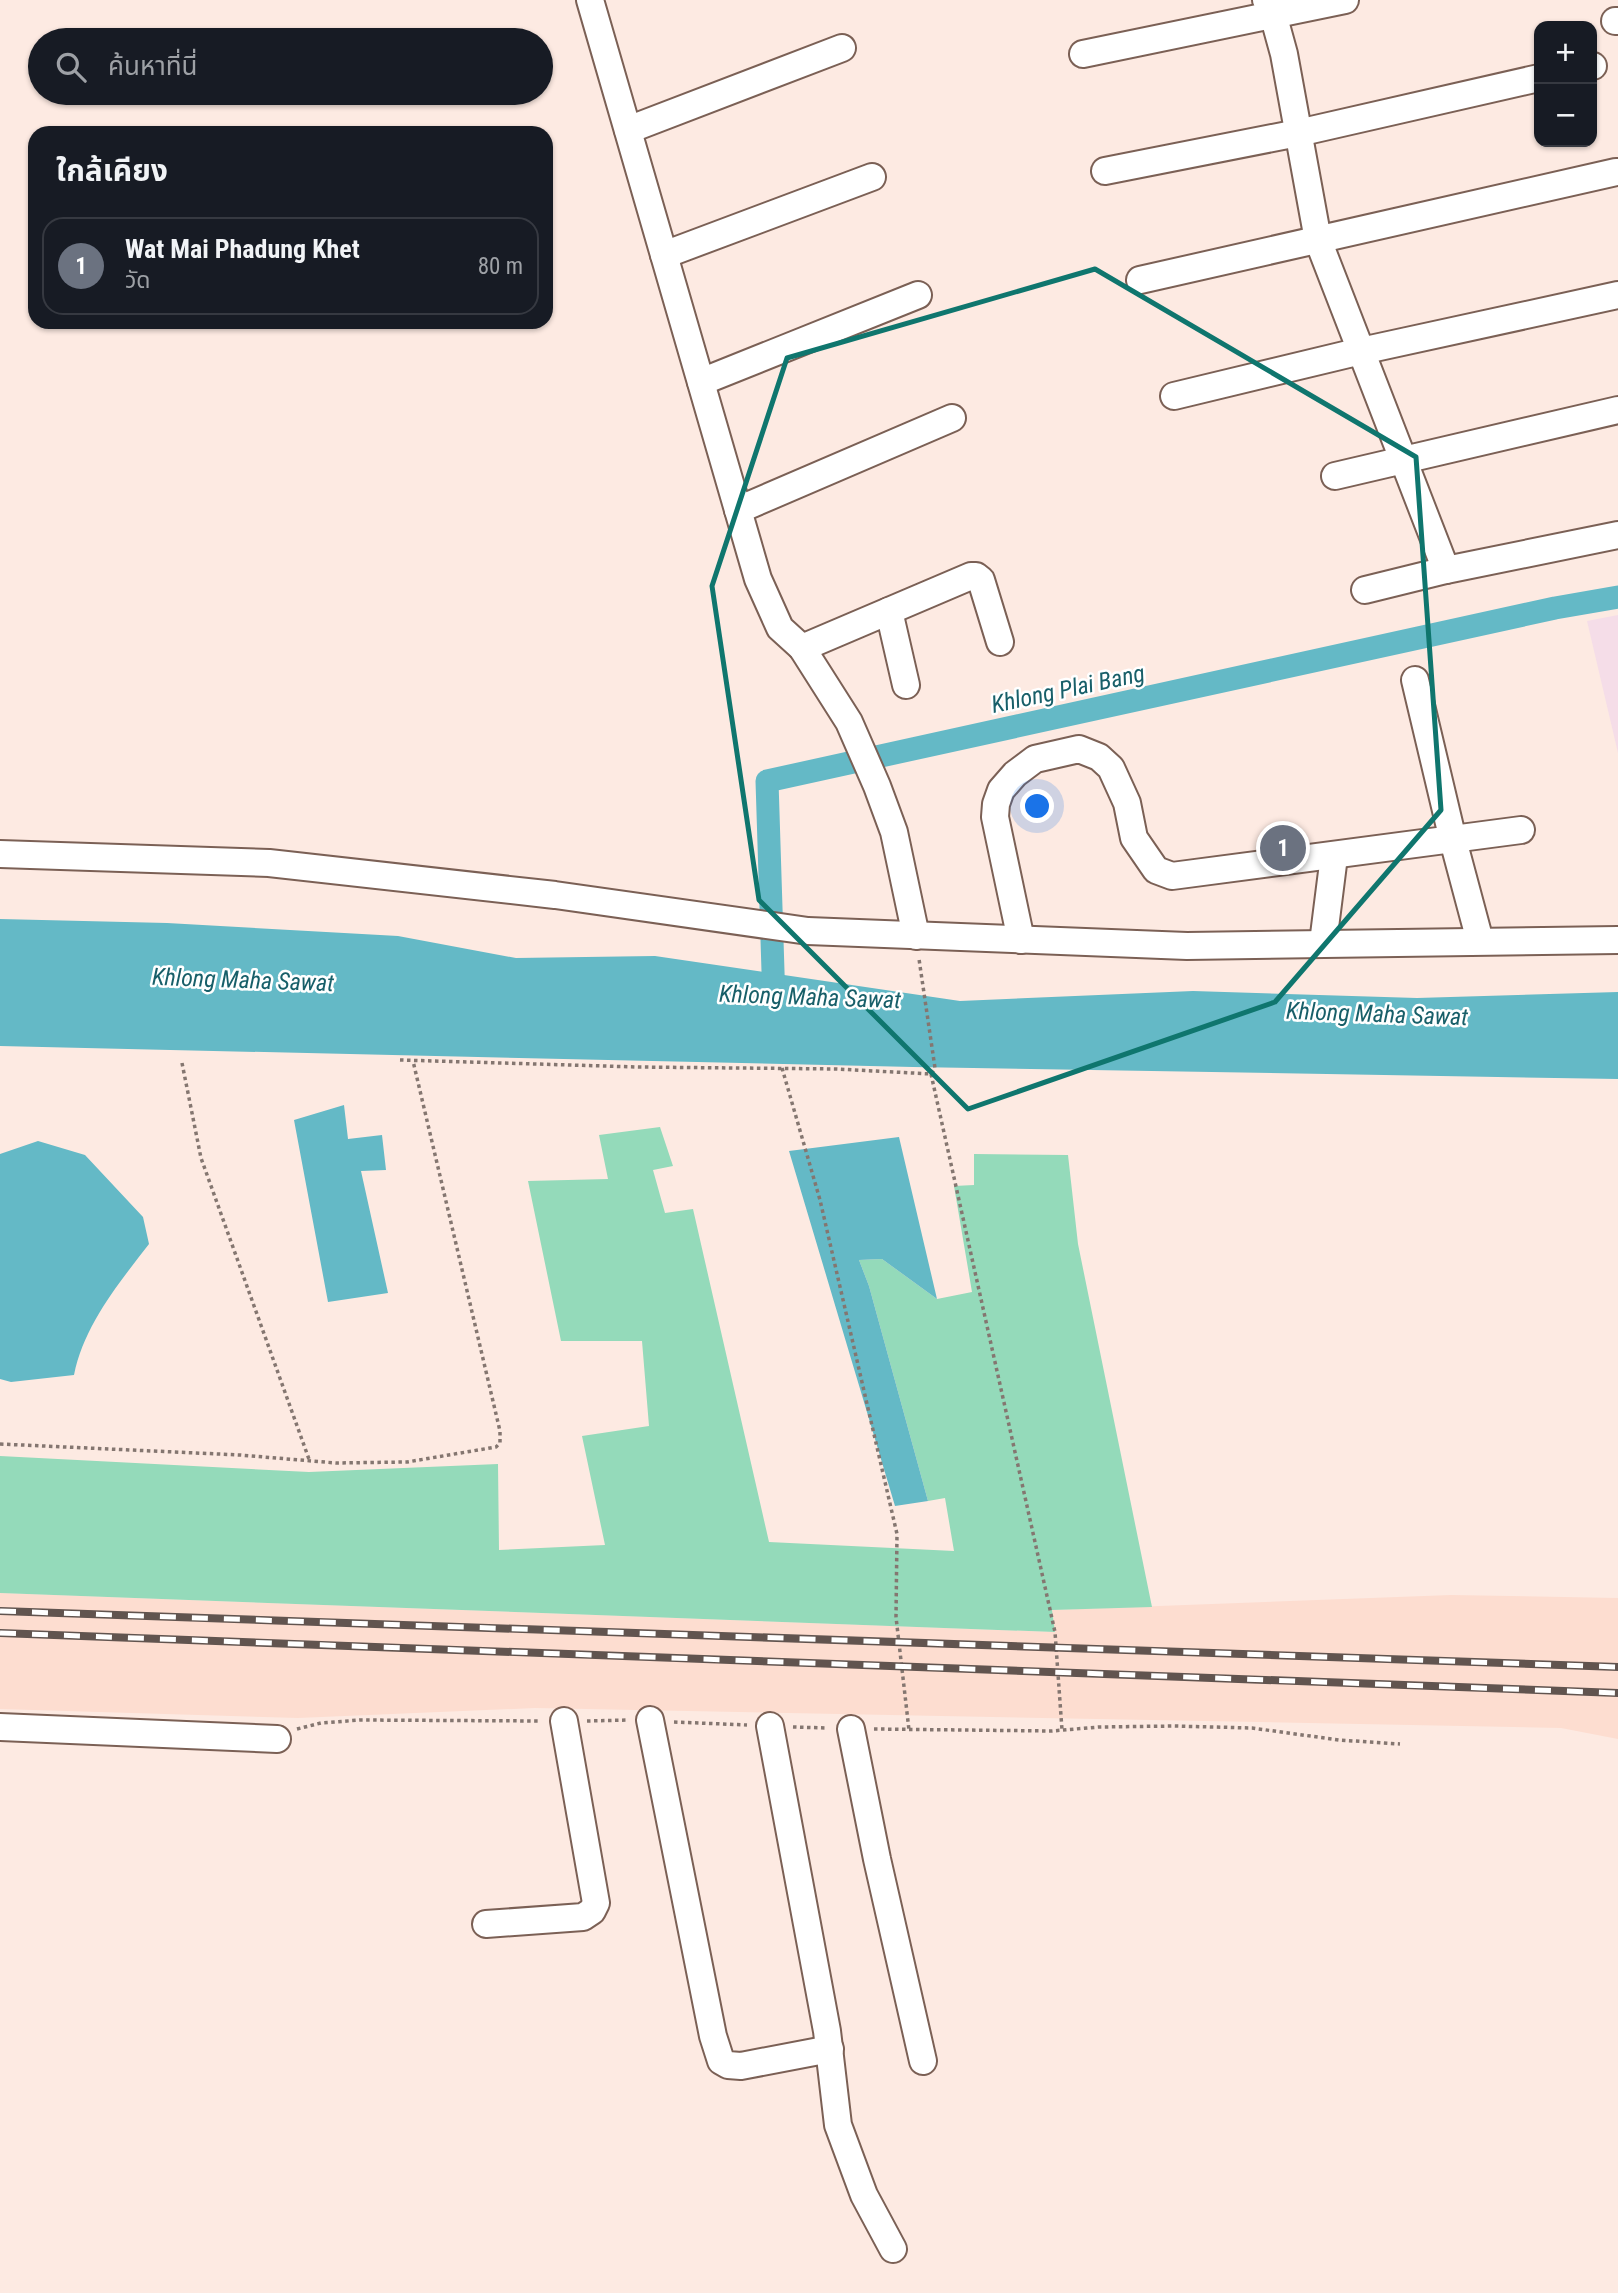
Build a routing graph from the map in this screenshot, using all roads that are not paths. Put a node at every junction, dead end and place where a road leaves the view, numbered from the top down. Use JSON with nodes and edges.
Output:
{"nodes":[{"id":1,"x":590,"y":0,"type":"edge"},
{"id":2,"x":1345,"y":0,"type":"edge"},
{"id":3,"x":1269,"y":7,"type":"edge"},
{"id":4,"x":842,"y":48,"type":"dead end"},
{"id":5,"x":1083,"y":54,"type":"dead end"},
{"id":6,"x":1534,"y":79,"type":"edge"},
{"id":7,"x":628,"y":130,"type":"junction"},
{"id":8,"x":1298,"y":133,"type":"junction"},
{"id":9,"x":1105,"y":171,"type":"dead end"},
{"id":10,"x":1616,"y":172,"type":"edge"},
{"id":11,"x":872,"y":177,"type":"dead end"},
{"id":12,"x":1318,"y":240,"type":"junction"},
{"id":13,"x":664,"y":256,"type":"junction"},
{"id":14,"x":1140,"y":280,"type":"dead end"},
{"id":15,"x":918,"y":295,"type":"dead end"},
{"id":16,"x":1618,"y":295,"type":"edge"},
{"id":17,"x":1361,"y":351,"type":"junction"},
{"id":18,"x":701,"y":382,"type":"junction"},
{"id":19,"x":1174,"y":396,"type":"dead end"},
{"id":20,"x":1618,"y":410,"type":"edge"},
{"id":21,"x":952,"y":418,"type":"dead end"},
{"id":22,"x":1403,"y":460,"type":"junction"},
{"id":23,"x":1335,"y":476,"type":"dead end"},
{"id":24,"x":738,"y":510,"type":"junction"},
{"id":25,"x":1618,"y":535,"type":"edge"},
{"id":26,"x":1446,"y":570,"type":"junction"},
{"id":27,"x":1365,"y":590,"type":"dead end"},
{"id":28,"x":889,"y":611,"type":"junction"},
{"id":29,"x":1000,"y":642,"type":"dead end"},
{"id":30,"x":802,"y":648,"type":"junction"},
{"id":31,"x":1415,"y":680,"type":"dead end"},
{"id":32,"x":906,"y":685,"type":"dead end"},
{"id":33,"x":1521,"y":831,"type":"dead end"},
{"id":34,"x":1453,"y":840,"type":"junction"},
{"id":35,"x":0,"y":854,"type":"edge"},
{"id":36,"x":1334,"y":856,"type":"junction"},
{"id":37,"x":916,"y":936,"type":"junction"},
{"id":38,"x":1021,"y":940,"type":"junction"},
{"id":39,"x":1618,"y":940,"type":"edge"},
{"id":40,"x":1480,"y":941,"type":"junction"},
{"id":41,"x":1323,"y":943,"type":"junction"},
{"id":42,"x":650,"y":1720,"type":"dead end"},
{"id":43,"x":564,"y":1721,"type":"dead end"},
{"id":44,"x":769,"y":1726,"type":"dead end"},
{"id":45,"x":0,"y":1727,"type":"edge"},
{"id":46,"x":851,"y":1729,"type":"dead end"},
{"id":47,"x":276,"y":1739,"type":"dead end"},
{"id":48,"x":486,"y":1924,"type":"dead end"},
{"id":49,"x":830,"y":2049,"type":"junction"},
{"id":50,"x":923,"y":2061,"type":"dead end"},
{"id":51,"x":893,"y":2249,"type":"dead end"}],
"edges":[{"from":1,"to":7,"type":"street"},
{"from":2,"to":3,"type":"street"},
{"from":3,"to":5,"type":"street"},
{"from":3,"to":8,"type":"street"},
{"from":4,"to":7,"type":"street"},
{"from":6,"to":8,"type":"street"},
{"from":7,"to":13,"type":"street"},
{"from":8,"to":9,"type":"street"},
{"from":8,"to":12,"type":"street"},
{"from":10,"to":12,"type":"street"},
{"from":11,"to":13,"type":"street"},
{"from":12,"to":14,"type":"street"},
{"from":12,"to":17,"type":"street"},
{"from":13,"to":18,"type":"street"},
{"from":15,"to":18,"type":"street"},
{"from":16,"to":17,"type":"street"},
{"from":17,"to":19,"type":"street"},
{"from":17,"to":22,"type":"street"},
{"from":18,"to":24,"type":"street"},
{"from":20,"to":22,"type":"street"},
{"from":21,"to":24,"type":"street"},
{"from":22,"to":23,"type":"street"},
{"from":22,"to":26,"type":"street"},
{"from":24,"to":30,"type":"street"},
{"from":25,"to":26,"type":"street"},
{"from":26,"to":27,"type":"street"},
{"from":28,"to":29,"type":"street"},
{"from":28,"to":30,"type":"street"},
{"from":28,"to":32,"type":"street"},
{"from":30,"to":37,"type":"street"},
{"from":31,"to":34,"type":"street"},
{"from":33,"to":34,"type":"street"},
{"from":34,"to":36,"type":"street"},
{"from":34,"to":40,"type":"street"},
{"from":35,"to":37,"type":"street"},
{"from":36,"to":38,"type":"street"},
{"from":36,"to":41,"type":"street"},
{"from":37,"to":38,"type":"street"},
{"from":38,"to":41,"type":"street"},
{"from":39,"to":40,"type":"street"},
{"from":40,"to":41,"type":"street"},
{"from":42,"to":49,"type":"street"},
{"from":43,"to":48,"type":"street"},
{"from":44,"to":49,"type":"street"},
{"from":45,"to":47,"type":"street"},
{"from":46,"to":50,"type":"street"},
{"from":49,"to":51,"type":"street"}]}
